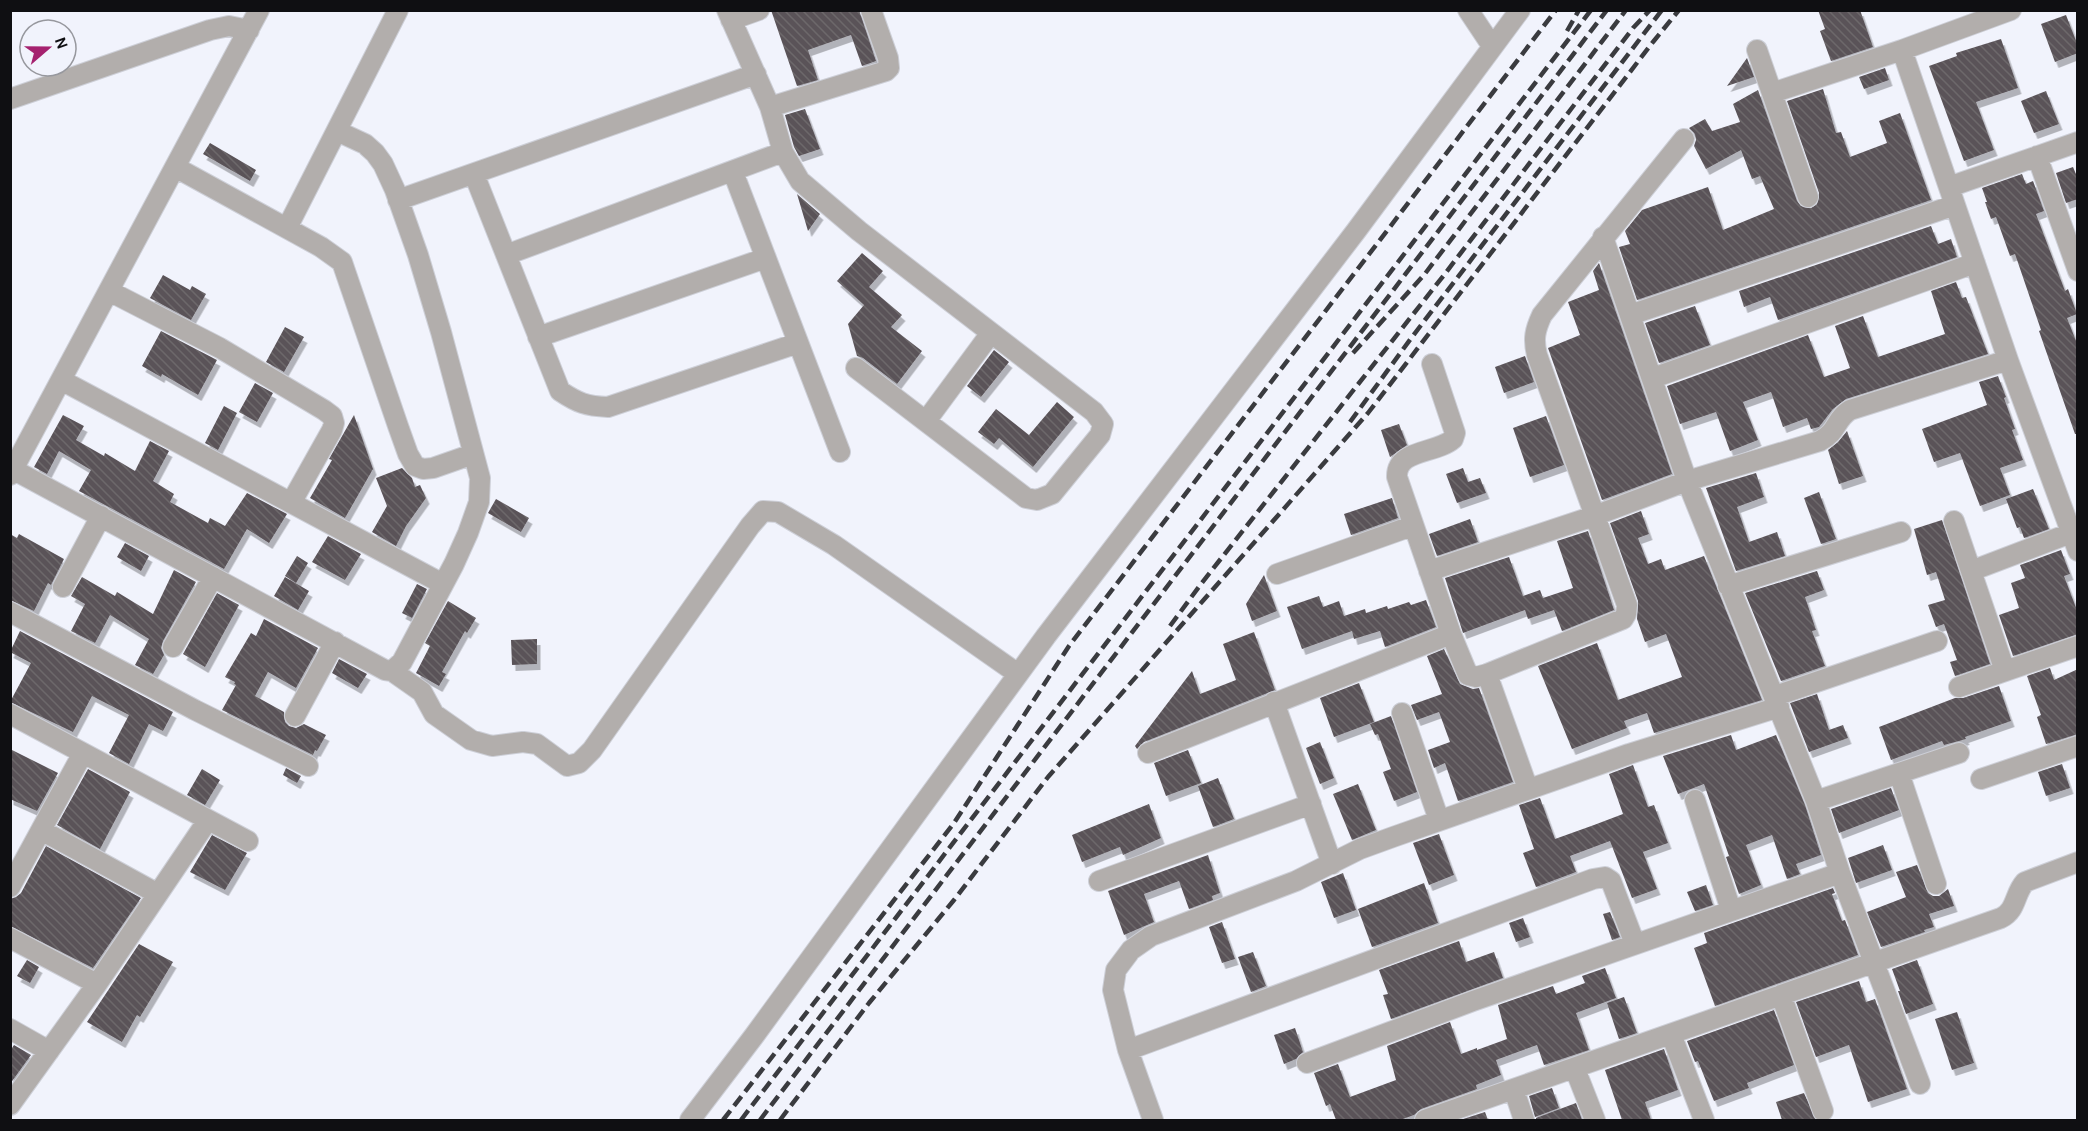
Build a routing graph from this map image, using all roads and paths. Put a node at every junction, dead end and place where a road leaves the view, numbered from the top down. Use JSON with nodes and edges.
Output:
{"nodes":[{"id":1,"x":259,"y":10,"type":"edge"},
{"id":2,"x":398,"y":10,"type":"edge"},
{"id":3,"x":759,"y":10,"type":"edge"},
{"id":4,"x":871,"y":10,"type":"edge"},
{"id":5,"x":1468,"y":10,"type":"edge"},
{"id":6,"x":1520,"y":10,"type":"edge"},
{"id":7,"x":2012,"y":10,"type":"edge"},
{"id":8,"x":729,"y":15,"type":"edge"},
{"id":9,"x":249,"y":30,"type":"junction"},
{"id":10,"x":1492,"y":46,"type":"junction"},
{"id":11,"x":1757,"y":50,"type":"dead end"},
{"id":12,"x":1902,"y":50,"type":"junction"},
{"id":13,"x":756,"y":74,"type":"junction"},
{"id":14,"x":1772,"y":93,"type":"junction"},
{"id":15,"x":10,"y":99,"type":"edge"},
{"id":16,"x":771,"y":107,"type":"junction"},
{"id":17,"x":337,"y":130,"type":"junction"},
{"id":18,"x":1684,"y":139,"type":"dead end"},
{"id":19,"x":2078,"y":142,"type":"edge"},
{"id":20,"x":783,"y":152,"type":"junction"},
{"id":21,"x":2037,"y":156,"type":"junction"},
{"id":22,"x":175,"y":167,"type":"junction"},
{"id":23,"x":733,"y":172,"type":"junction"},
{"id":24,"x":474,"y":174,"type":"junction"},
{"id":25,"x":1952,"y":196,"type":"junction"},
{"id":26,"x":1808,"y":197,"type":"dead end"},
{"id":27,"x":398,"y":200,"type":"junction"},
{"id":28,"x":287,"y":228,"type":"junction"},
{"id":29,"x":1603,"y":237,"type":"junction"},
{"id":30,"x":506,"y":255,"type":"junction"},
{"id":31,"x":766,"y":258,"type":"junction"},
{"id":32,"x":1975,"y":263,"type":"junction"},
{"id":33,"x":2078,"y":271,"type":"edge"},
{"id":34,"x":109,"y":291,"type":"junction"},
{"id":35,"x":1630,"y":315,"type":"junction"},
{"id":36,"x":991,"y":333,"type":"junction"},
{"id":37,"x":538,"y":337,"type":"junction"},
{"id":38,"x":798,"y":343,"type":"junction"},
{"id":39,"x":2008,"y":360,"type":"junction"},
{"id":40,"x":1432,"y":364,"type":"dead end"},
{"id":41,"x":856,"y":368,"type":"dead end"},
{"id":42,"x":1653,"y":378,"type":"junction"},
{"id":43,"x":61,"y":380,"type":"junction"},
{"id":44,"x":926,"y":421,"type":"junction"},
{"id":45,"x":840,"y":452,"type":"dead end"},
{"id":46,"x":473,"y":454,"type":"junction"},
{"id":47,"x":13,"y":466,"type":"edge"},
{"id":48,"x":1687,"y":482,"type":"junction"},
{"id":49,"x":291,"y":503,"type":"junction"},
{"id":50,"x":100,"y":516,"type":"junction"},
{"id":51,"x":1594,"y":516,"type":"junction"},
{"id":52,"x":1954,"y":521,"type":"dead end"},
{"id":53,"x":1413,"y":526,"type":"junction"},
{"id":54,"x":1901,"y":532,"type":"dead end"},
{"id":55,"x":2074,"y":542,"type":"edge"},
{"id":56,"x":1429,"y":571,"type":"junction"},
{"id":57,"x":1971,"y":571,"type":"junction"},
{"id":58,"x":1277,"y":574,"type":"dead end"},
{"id":59,"x":213,"y":577,"type":"junction"},
{"id":60,"x":443,"y":584,"type":"junction"},
{"id":61,"x":1728,"y":586,"type":"junction"},
{"id":62,"x":63,"y":587,"type":"dead end"},
{"id":63,"x":10,"y":612,"type":"edge"},
{"id":64,"x":1451,"y":634,"type":"junction"},
{"id":65,"x":1937,"y":640,"type":"dead end"},
{"id":66,"x":334,"y":642,"type":"junction"},
{"id":67,"x":2078,"y":646,"type":"edge"},
{"id":68,"x":173,"y":647,"type":"dead end"},
{"id":69,"x":392,"y":671,"type":"junction"},
{"id":70,"x":2005,"y":671,"type":"junction"},
{"id":71,"x":1018,"y":674,"type":"junction"},
{"id":72,"x":1487,"y":674,"type":"junction"},
{"id":73,"x":1959,"y":687,"type":"dead end"},
{"id":74,"x":1274,"y":702,"type":"junction"},
{"id":75,"x":1777,"y":702,"type":"junction"},
{"id":76,"x":1402,"y":713,"type":"dead end"},
{"id":77,"x":10,"y":714,"type":"edge"},
{"id":78,"x":295,"y":716,"type":"dead end"},
{"id":79,"x":2078,"y":746,"type":"edge"},
{"id":80,"x":83,"y":753,"type":"junction"},
{"id":81,"x":1148,"y":753,"type":"dead end"},
{"id":82,"x":1959,"y":753,"type":"dead end"},
{"id":83,"x":308,"y":766,"type":"dead end"},
{"id":84,"x":1899,"y":773,"type":"junction"},
{"id":85,"x":1981,"y":779,"type":"dead end"},
{"id":86,"x":1528,"y":789,"type":"junction"},
{"id":87,"x":1695,"y":800,"type":"dead end"},
{"id":88,"x":1816,"y":801,"type":"junction"},
{"id":89,"x":1311,"y":804,"type":"junction"},
{"id":90,"x":208,"y":820,"type":"junction"},
{"id":91,"x":1439,"y":820,"type":"junction"},
{"id":92,"x":41,"y":830,"type":"junction"},
{"id":93,"x":248,"y":842,"type":"dead end"},
{"id":94,"x":2078,"y":862,"type":"edge"},
{"id":95,"x":1332,"y":864,"type":"junction"},
{"id":96,"x":1840,"y":873,"type":"junction"},
{"id":97,"x":1099,"y":881,"type":"dead end"},
{"id":98,"x":1936,"y":884,"type":"dead end"},
{"id":99,"x":10,"y":887,"type":"edge"},
{"id":100,"x":158,"y":894,"type":"junction"},
{"id":101,"x":1731,"y":910,"type":"junction"},
{"id":102,"x":10,"y":938,"type":"edge"},
{"id":103,"x":1635,"y":944,"type":"junction"},
{"id":104,"x":1874,"y":963,"type":"junction"},
{"id":105,"x":97,"y":984,"type":"junction"},
{"id":106,"x":1781,"y":995,"type":"junction"},
{"id":107,"x":10,"y":1029,"type":"edge"},
{"id":108,"x":1671,"y":1034,"type":"junction"},
{"id":109,"x":1128,"y":1050,"type":"junction"},
{"id":110,"x":49,"y":1051,"type":"junction"},
{"id":111,"x":1308,"y":1063,"type":"dead end"},
{"id":112,"x":1575,"y":1069,"type":"junction"},
{"id":113,"x":1920,"y":1084,"type":"dead end"},
{"id":114,"x":1514,"y":1090,"type":"junction"},
{"id":115,"x":10,"y":1105,"type":"edge"},
{"id":116,"x":1823,"y":1111,"type":"dead end"},
{"id":117,"x":690,"y":1120,"type":"edge"},
{"id":118,"x":1153,"y":1120,"type":"edge"},
{"id":119,"x":1425,"y":1120,"type":"edge"},
{"id":120,"x":1524,"y":1120,"type":"edge"},
{"id":121,"x":1595,"y":1120,"type":"edge"},
{"id":122,"x":1704,"y":1120,"type":"edge"}],
"edges":[{"from":1,"to":9,"type":"street"},
{"from":2,"to":17,"type":"street"},
{"from":3,"to":8,"type":"street"},
{"from":4,"to":16,"type":"street"},
{"from":5,"to":10,"type":"street"},
{"from":6,"to":10,"type":"street"},
{"from":7,"to":12,"type":"street"},
{"from":8,"to":13,"type":"street"},
{"from":9,"to":15,"type":"street"},
{"from":9,"to":22,"type":"street"},
{"from":10,"to":71,"type":"street"},
{"from":11,"to":14,"type":"street"},
{"from":12,"to":14,"type":"street"},
{"from":12,"to":25,"type":"street"},
{"from":13,"to":16,"type":"street"},
{"from":13,"to":24,"type":"street"},
{"from":14,"to":26,"type":"street"},
{"from":16,"to":20,"type":"street"},
{"from":17,"to":27,"type":"street"},
{"from":17,"to":28,"type":"street"},
{"from":18,"to":29,"type":"street"},
{"from":19,"to":21,"type":"street"},
{"from":20,"to":23,"type":"street"},
{"from":20,"to":36,"type":"street"},
{"from":21,"to":25,"type":"street"},
{"from":21,"to":33,"type":"street"},
{"from":22,"to":28,"type":"street"},
{"from":22,"to":34,"type":"street"},
{"from":23,"to":30,"type":"street"},
{"from":23,"to":31,"type":"street"},
{"from":24,"to":27,"type":"street"},
{"from":24,"to":30,"type":"street"},
{"from":25,"to":32,"type":"street"},
{"from":25,"to":35,"type":"street"},
{"from":27,"to":46,"type":"street"},
{"from":28,"to":46,"type":"street"},
{"from":29,"to":35,"type":"street"},
{"from":29,"to":51,"type":"street"},
{"from":30,"to":37,"type":"street"},
{"from":31,"to":37,"type":"street"},
{"from":31,"to":38,"type":"street"},
{"from":32,"to":39,"type":"street"},
{"from":32,"to":42,"type":"street"},
{"from":34,"to":43,"type":"street"},
{"from":34,"to":49,"type":"street"},
{"from":35,"to":42,"type":"street"},
{"from":36,"to":44,"type":"street"},
{"from":36,"to":44,"type":"street"},
{"from":37,"to":38,"type":"street"},
{"from":38,"to":45,"type":"street"},
{"from":39,"to":48,"type":"street"},
{"from":39,"to":55,"type":"street"},
{"from":40,"to":53,"type":"street"},
{"from":41,"to":44,"type":"street"},
{"from":42,"to":48,"type":"street"},
{"from":43,"to":47,"type":"street"},
{"from":43,"to":49,"type":"street"},
{"from":46,"to":60,"type":"street"},
{"from":47,"to":50,"type":"street"},
{"from":48,"to":51,"type":"street"},
{"from":48,"to":61,"type":"street"},
{"from":49,"to":60,"type":"street"},
{"from":50,"to":59,"type":"street"},
{"from":50,"to":62,"type":"street"},
{"from":51,"to":56,"type":"street"},
{"from":51,"to":72,"type":"street"},
{"from":52,"to":57,"type":"street"},
{"from":53,"to":56,"type":"street"},
{"from":53,"to":58,"type":"street"},
{"from":54,"to":61,"type":"street"},
{"from":55,"to":57,"type":"street"},
{"from":56,"to":64,"type":"street"},
{"from":57,"to":70,"type":"street"},
{"from":59,"to":66,"type":"street"},
{"from":59,"to":68,"type":"street"},
{"from":60,"to":69,"type":"street"},
{"from":61,"to":75,"type":"street"},
{"from":63,"to":83,"type":"street"},
{"from":64,"to":72,"type":"street"},
{"from":64,"to":74,"type":"street"},
{"from":65,"to":75,"type":"street"},
{"from":66,"to":69,"type":"street"},
{"from":66,"to":78,"type":"street"},
{"from":67,"to":70,"type":"street"},
{"from":69,"to":71,"type":"street"},
{"from":70,"to":73,"type":"street"},
{"from":71,"to":117,"type":"street"},
{"from":72,"to":86,"type":"street"},
{"from":74,"to":81,"type":"street"},
{"from":74,"to":89,"type":"street"},
{"from":75,"to":86,"type":"street"},
{"from":75,"to":88,"type":"street"},
{"from":76,"to":91,"type":"street"},
{"from":77,"to":80,"type":"street"},
{"from":79,"to":85,"type":"street"},
{"from":80,"to":90,"type":"street"},
{"from":80,"to":92,"type":"street"},
{"from":82,"to":84,"type":"street"},
{"from":84,"to":88,"type":"street"},
{"from":84,"to":98,"type":"street"},
{"from":86,"to":91,"type":"street"},
{"from":87,"to":101,"type":"street"},
{"from":88,"to":96,"type":"street"},
{"from":89,"to":95,"type":"street"},
{"from":89,"to":97,"type":"street"},
{"from":90,"to":93,"type":"street"},
{"from":90,"to":100,"type":"street"},
{"from":91,"to":95,"type":"street"},
{"from":92,"to":99,"type":"street"},
{"from":92,"to":100,"type":"street"},
{"from":94,"to":104,"type":"street"},
{"from":95,"to":109,"type":"street"},
{"from":96,"to":101,"type":"street"},
{"from":96,"to":104,"type":"street"},
{"from":100,"to":105,"type":"street"},
{"from":101,"to":103,"type":"street"},
{"from":102,"to":105,"type":"street"},
{"from":103,"to":109,"type":"street"},
{"from":103,"to":111,"type":"street"},
{"from":104,"to":106,"type":"street"},
{"from":104,"to":113,"type":"street"},
{"from":105,"to":110,"type":"street"},
{"from":106,"to":108,"type":"street"},
{"from":106,"to":116,"type":"street"},
{"from":107,"to":110,"type":"street"},
{"from":108,"to":112,"type":"street"},
{"from":108,"to":122,"type":"street"},
{"from":109,"to":118,"type":"street"},
{"from":110,"to":115,"type":"street"},
{"from":112,"to":114,"type":"street"},
{"from":112,"to":121,"type":"street"},
{"from":114,"to":119,"type":"street"},
{"from":114,"to":120,"type":"street"}]}
